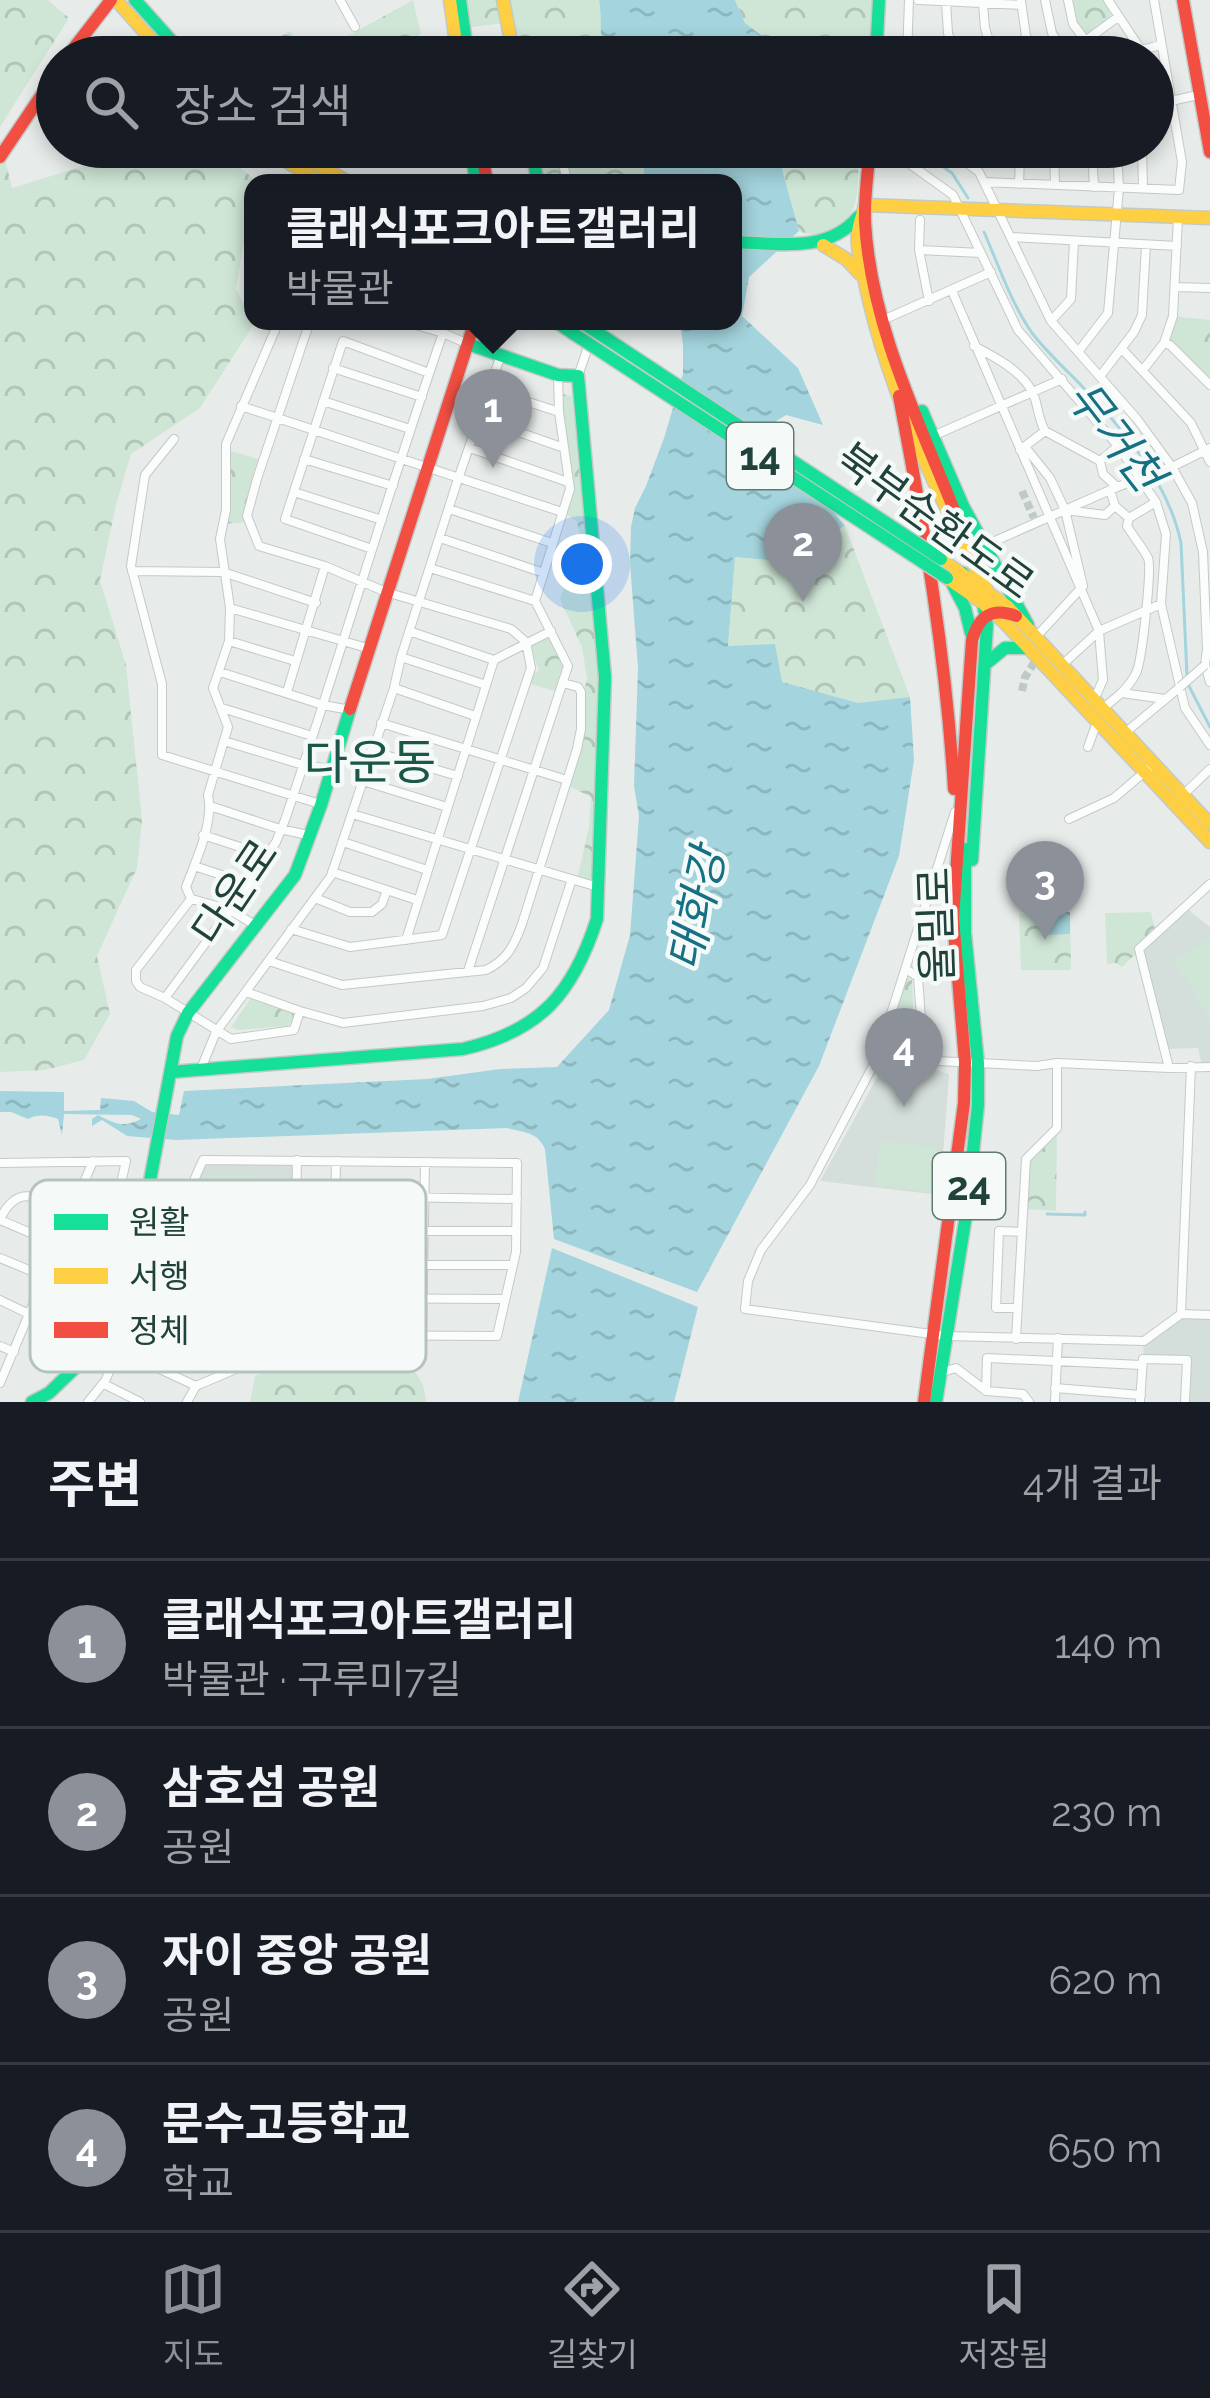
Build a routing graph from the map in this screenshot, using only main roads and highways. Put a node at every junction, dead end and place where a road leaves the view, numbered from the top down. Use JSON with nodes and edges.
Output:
{"nodes":[{"id":1,"x":114,"y":0,"type":"edge"},
{"id":2,"x":135,"y":0,"type":"edge"},
{"id":3,"x":450,"y":0,"type":"edge"},
{"id":4,"x":460,"y":0,"type":"edge"},
{"id":5,"x":503,"y":0,"type":"edge"},
{"id":6,"x":879,"y":0,"type":"edge"},
{"id":7,"x":1184,"y":0,"type":"edge"},
{"id":8,"x":85,"y":36,"type":"edge"},
{"id":9,"x":147,"y":36,"type":"edge"},
{"id":10,"x":167,"y":36,"type":"edge"},
{"id":11,"x":455,"y":36,"type":"edge"},
{"id":12,"x":465,"y":36,"type":"edge"},
{"id":13,"x":510,"y":36,"type":"edge"},
{"id":14,"x":877,"y":36,"type":"edge"},
{"id":15,"x":36,"y":103,"type":"edge"},
{"id":16,"x":1210,"y":152,"type":"edge"},
{"id":17,"x":0,"y":157,"type":"edge"},
{"id":18,"x":868,"y":168,"type":"edge"},
{"id":19,"x":865,"y":205,"type":"junction"},
{"id":20,"x":1210,"y":218,"type":"edge"},
{"id":21,"x":858,"y":232,"type":"junction"},
{"id":22,"x":843,"y":235,"type":"junction"},
{"id":23,"x":742,"y":242,"type":"edge"},
{"id":24,"x":816,"y":243,"type":"junction"},
{"id":25,"x":868,"y":246,"type":"junction"},
{"id":26,"x":866,"y":285,"type":"junction"},
{"id":27,"x":883,"y":320,"type":"junction"},
{"id":28,"x":472,"y":330,"type":"edge"},
{"id":29,"x":580,"y":330,"type":"edge"},
{"id":30,"x":580,"y":330,"type":"edge"},
{"id":31,"x":468,"y":344,"type":"junction"},
{"id":32,"x":899,"y":396,"type":"junction"},
{"id":33,"x":962,"y":537,"type":"junction"},
{"id":34,"x":988,"y":549,"type":"junction"},
{"id":35,"x":941,"y":559,"type":"junction"},
{"id":36,"x":946,"y":578,"type":"junction"},
{"id":37,"x":974,"y":580,"type":"junction"},
{"id":38,"x":996,"y":613,"type":"junction"},
{"id":39,"x":972,"y":640,"type":"junction"},
{"id":40,"x":1034,"y":652,"type":"junction"},
{"id":41,"x":982,"y":663,"type":"junction"},
{"id":42,"x":1098,"y":710,"type":"junction"},
{"id":43,"x":1149,"y":769,"type":"junction"},
{"id":44,"x":1210,"y":824,"type":"edge"},
{"id":45,"x":1210,"y":842,"type":"edge"},
{"id":46,"x":957,"y":856,"type":"junction"},
{"id":47,"x":972,"y":1063,"type":"junction"},
{"id":48,"x":171,"y":1072,"type":"junction"},
{"id":49,"x":151,"y":1180,"type":"edge"},
{"id":50,"x":940,"y":1335,"type":"junction"},
{"id":51,"x":71,"y":1372,"type":"edge"},
{"id":52,"x":32,"y":1402,"type":"edge"},
{"id":53,"x":924,"y":1402,"type":"edge"},
{"id":54,"x":936,"y":1402,"type":"edge"}],
"edges":[{"from":1,"to":8,"type":"main road"},
{"from":1,"to":9,"type":"main road"},
{"from":2,"to":10,"type":"main road"},
{"from":3,"to":11,"type":"main road"},
{"from":4,"to":12,"type":"main road"},
{"from":5,"to":13,"type":"main road"},
{"from":6,"to":14,"type":"main road"},
{"from":7,"to":16,"type":"main road"},
{"from":15,"to":17,"type":"main road"},
{"from":18,"to":19,"type":"main road"},
{"from":19,"to":20,"type":"main road"},
{"from":19,"to":21,"type":"main road"},
{"from":19,"to":22,"type":"main road"},
{"from":19,"to":25,"type":"main road"},
{"from":21,"to":22,"type":"main road"},
{"from":21,"to":25,"type":"main road"},
{"from":21,"to":26,"type":"main road"},
{"from":22,"to":24,"type":"main road"},
{"from":23,"to":24,"type":"main road"},
{"from":24,"to":26,"type":"main road"},
{"from":25,"to":27,"type":"main road"},
{"from":26,"to":32,"type":"main road"},
{"from":27,"to":33,"type":"main road"},
{"from":27,"to":34,"type":"main road"},
{"from":28,"to":31,"type":"main road","name":"다운로"},
{"from":29,"to":35,"type":"main road","name":"북부순환도로","number":"14","bridge":true},
{"from":30,"to":36,"type":"main road","name":"북부순환도로","number":"14","bridge":true},
{"from":31,"to":48,"type":"main road","name":"다운로"},
{"from":31,"to":48,"type":"main road"},
{"from":32,"to":33,"type":"main road"},
{"from":32,"to":46,"type":"main road"},
{"from":33,"to":35,"type":"main road"},
{"from":33,"to":37,"type":"main road"},
{"from":34,"to":37,"type":"main road"},
{"from":34,"to":40,"type":"main road"},
{"from":35,"to":37,"type":"main road","name":"북부순환도로"},
{"from":36,"to":37,"type":"main road"},
{"from":36,"to":38,"type":"main road","name":"북부순환도로"},
{"from":36,"to":39,"type":"main road"},
{"from":37,"to":38,"type":"main road"},
{"from":37,"to":38,"type":"main road","name":"북부순환도로"},
{"from":38,"to":39,"type":"main road"},
{"from":38,"to":40,"type":"main road","name":"북부순환도로"},
{"from":38,"to":41,"type":"main road","name":"울밀로"},
{"from":39,"to":46,"type":"main road"},
{"from":40,"to":41,"type":"main road"},
{"from":40,"to":42,"type":"main road","name":"북부순환도로"},
{"from":40,"to":42,"type":"main road","name":"북부순환도로"},
{"from":41,"to":47,"type":"main road","name":"울밀로","number":"24"},
{"from":42,"to":43,"type":"main road","name":"북부순환도로"},
{"from":42,"to":43,"type":"main road","name":"북부순환도로"},
{"from":43,"to":44,"type":"main road","name":"북부순환도로"},
{"from":43,"to":45,"type":"main road","name":"북부순환도로"},
{"from":46,"to":47,"type":"main road","name":"울밀로","number":"24"},
{"from":47,"to":50,"type":"main road","name":"울밀로","number":"24"},
{"from":48,"to":49,"type":"main road","name":"다운로"},
{"from":50,"to":53,"type":"main road","name":"울밀로","number":"24"},
{"from":50,"to":54,"type":"main road","name":"울밀로","number":"24"},
{"from":51,"to":52,"type":"main road","name":"다운로"}]}
